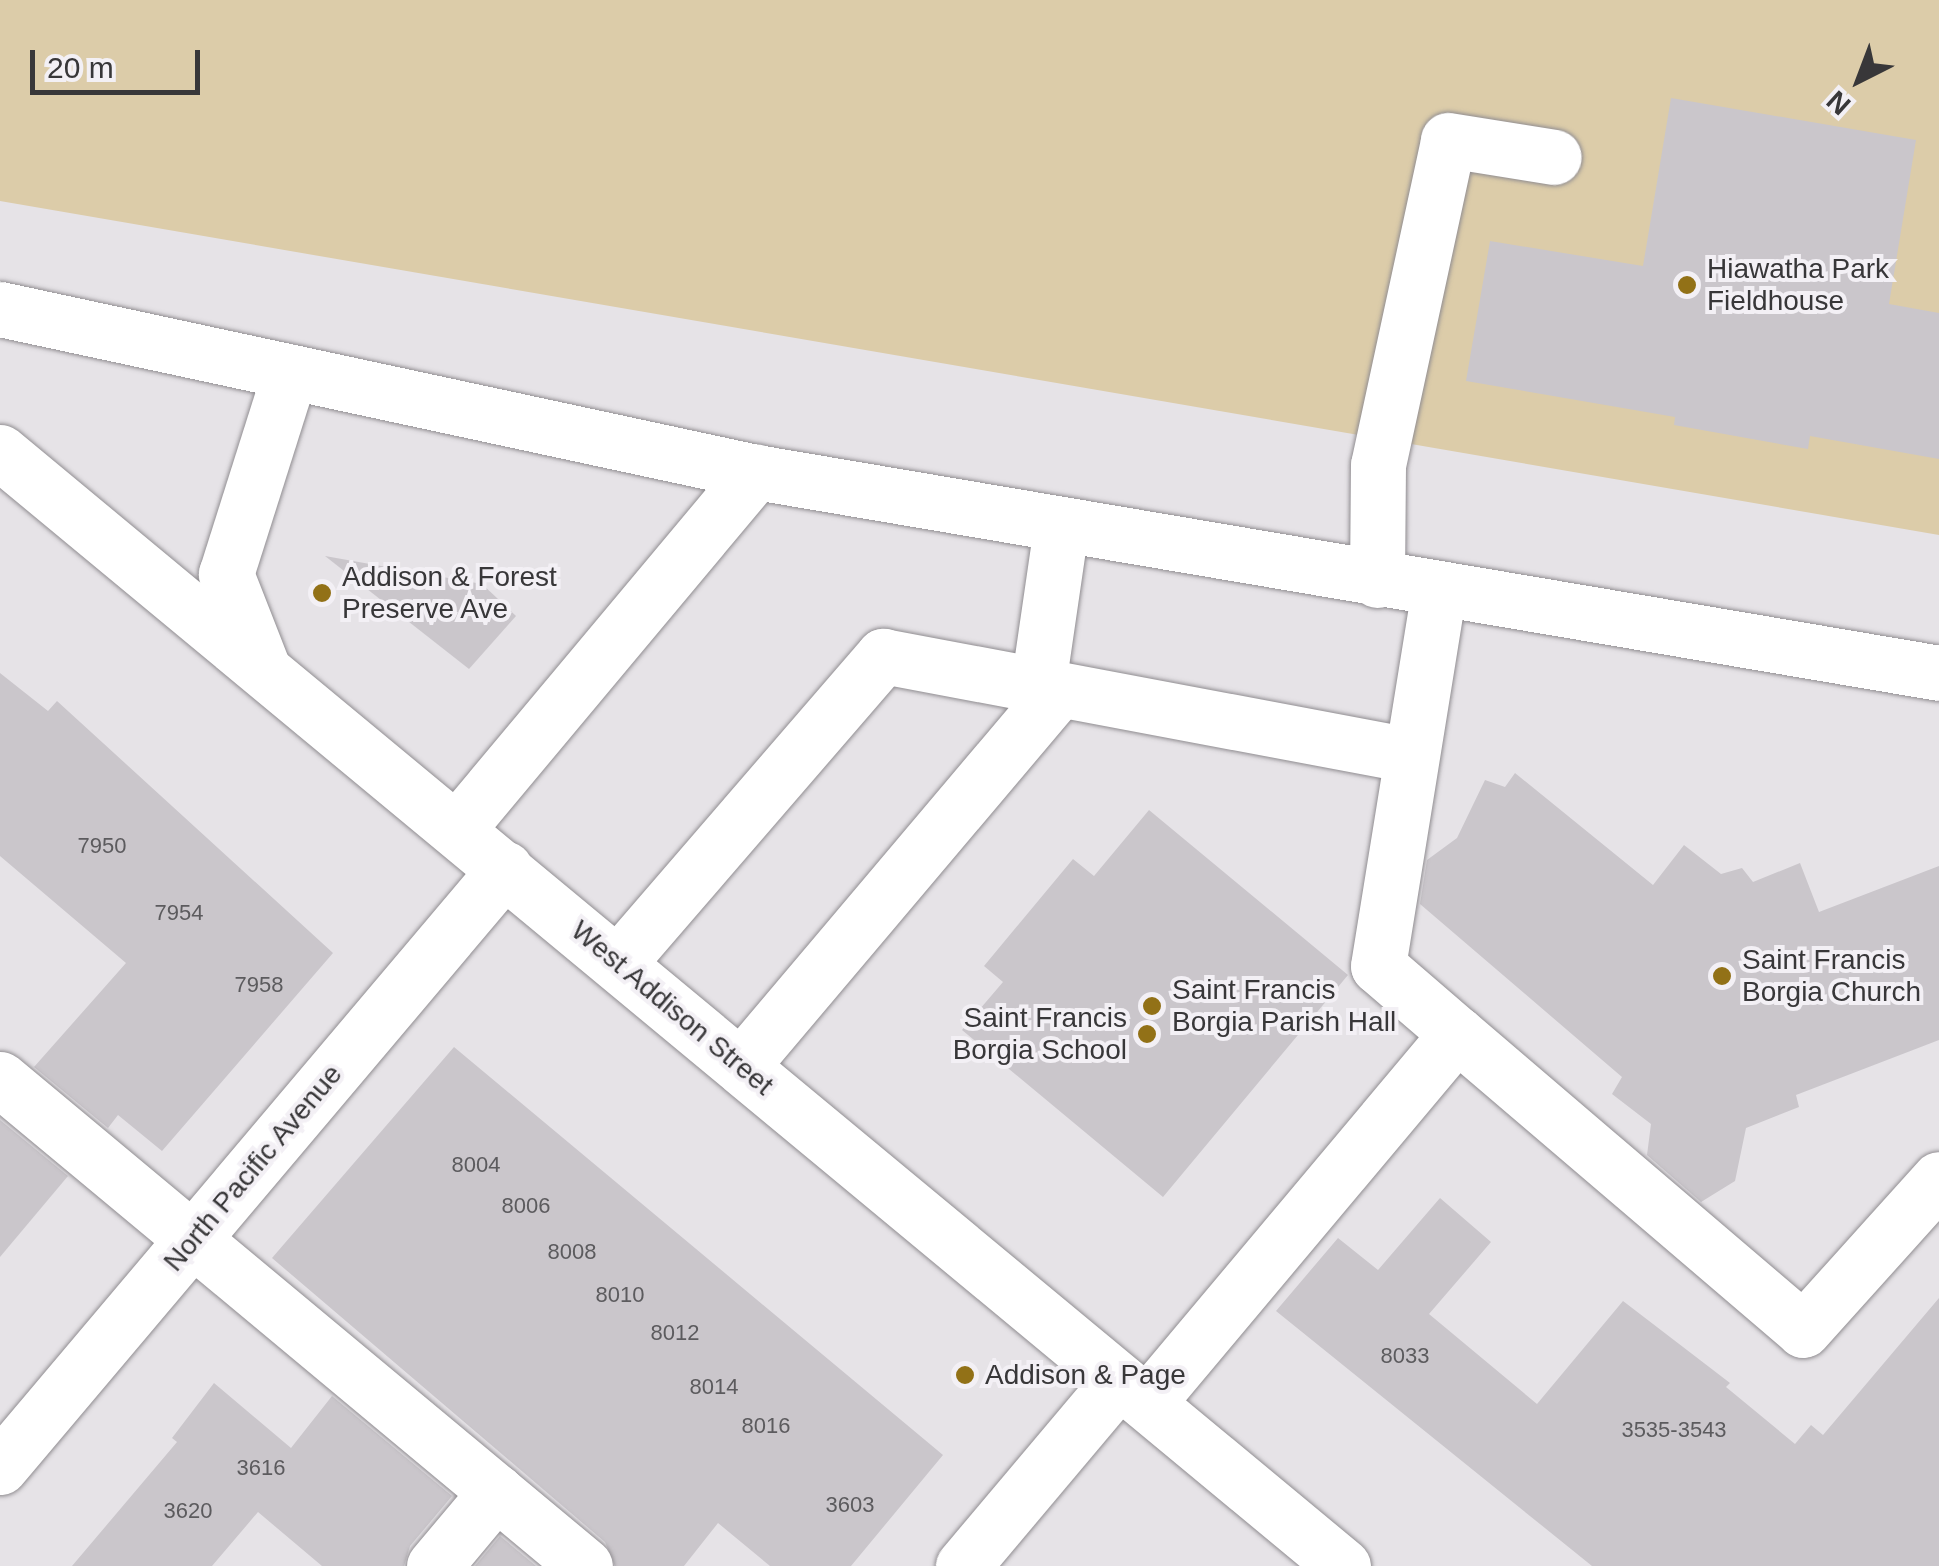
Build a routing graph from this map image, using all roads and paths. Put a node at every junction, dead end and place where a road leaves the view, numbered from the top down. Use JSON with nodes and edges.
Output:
{"nodes":[{"id":1,"x":1554,"y":157,"type":"dead end"},
{"id":2,"x":0,"y":309,"type":"edge"},
{"id":3,"x":290,"y":372,"type":"junction"},
{"id":4,"x":0,"y":452,"type":"edge"},
{"id":5,"x":756,"y":472,"type":"junction"},
{"id":6,"x":1061,"y":528,"type":"junction"},
{"id":7,"x":1377,"y":580,"type":"junction"},
{"id":8,"x":1440,"y":591,"type":"junction"},
{"id":9,"x":262,"y":666,"type":"junction"},
{"id":10,"x":1939,"y":673,"type":"edge"},
{"id":11,"x":1048,"y":688,"type":"junction"},
{"id":12,"x":1410,"y":755,"type":"junction"},
{"id":13,"x":457,"y":830,"type":"junction"},
{"id":14,"x":506,"y":869,"type":"junction"},
{"id":15,"x":618,"y":962,"type":"junction"},
{"id":16,"x":1457,"y":1034,"type":"junction"},
{"id":17,"x":741,"y":1066,"type":"junction"},
{"id":18,"x":0,"y":1079,"type":"edge"},
{"id":19,"x":1939,"y":1179,"type":"edge"},
{"id":20,"x":193,"y":1239,"type":"junction"},
{"id":21,"x":1133,"y":1392,"type":"junction"},
{"id":22,"x":0,"y":1467,"type":"edge"},
{"id":23,"x":496,"y":1492,"type":"junction"},
{"id":24,"x":434,"y":1566,"type":"edge"},
{"id":25,"x":585,"y":1566,"type":"edge"},
{"id":26,"x":963,"y":1566,"type":"edge"},
{"id":27,"x":1343,"y":1566,"type":"edge"}],
"edges":[{"from":1,"to":7,"type":"street"},
{"from":2,"to":3,"type":"street"},
{"from":3,"to":5,"type":"street"},
{"from":3,"to":9,"type":"street"},
{"from":4,"to":9,"type":"street","name":"West Addison Street"},
{"from":5,"to":6,"type":"street"},
{"from":5,"to":13,"type":"street"},
{"from":6,"to":7,"type":"street"},
{"from":6,"to":11,"type":"street"},
{"from":7,"to":8,"type":"street"},
{"from":8,"to":10,"type":"street"},
{"from":8,"to":12,"type":"street"},
{"from":9,"to":13,"type":"street","name":"West Addison Street"},
{"from":11,"to":12,"type":"street"},
{"from":11,"to":15,"type":"street"},
{"from":11,"to":17,"type":"street"},
{"from":12,"to":16,"type":"street"},
{"from":13,"to":14,"type":"street","name":"West Addison Street"},
{"from":14,"to":15,"type":"street","name":"West Addison Street"},
{"from":14,"to":20,"type":"street","name":"North Pacific Avenue"},
{"from":15,"to":17,"type":"street","name":"West Addison Street"},
{"from":16,"to":19,"type":"street"},
{"from":16,"to":21,"type":"street"},
{"from":17,"to":21,"type":"street","name":"West Addison Street"},
{"from":18,"to":20,"type":"street"},
{"from":20,"to":22,"type":"street","name":"North Pacific Avenue"},
{"from":20,"to":23,"type":"street"},
{"from":21,"to":26,"type":"street"},
{"from":21,"to":27,"type":"street","name":"West Addison Street"},
{"from":23,"to":24,"type":"street"},
{"from":23,"to":25,"type":"street"}]}
